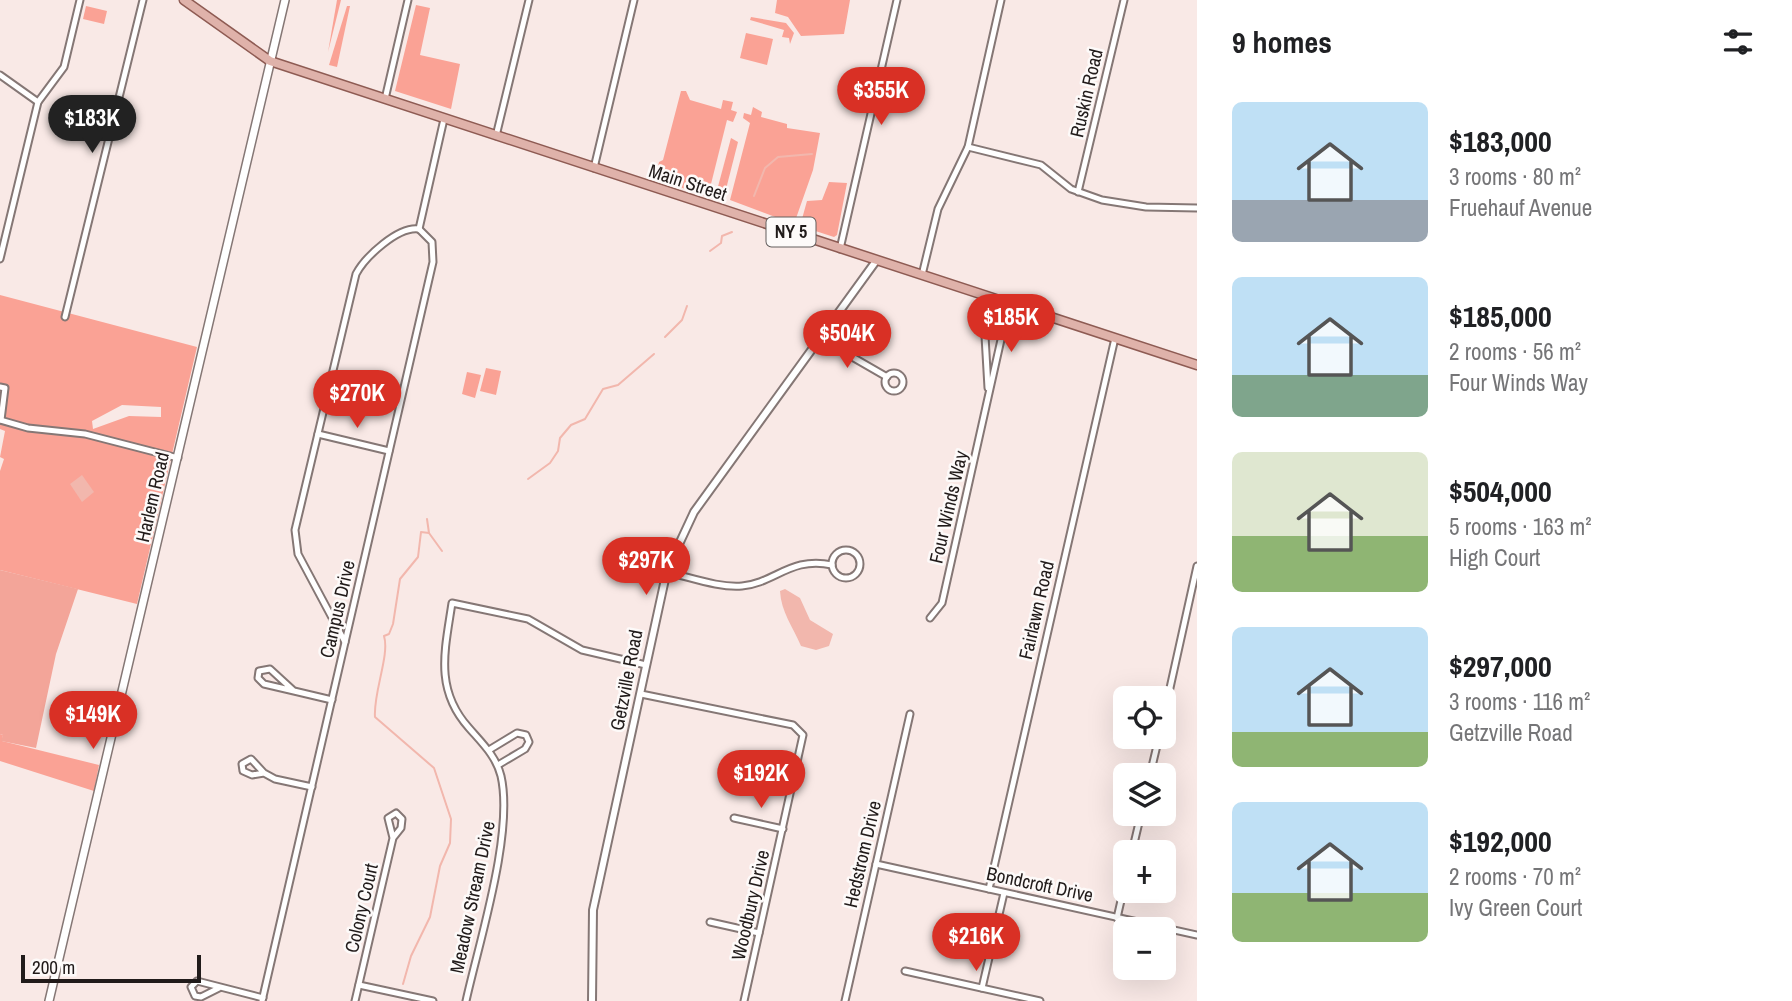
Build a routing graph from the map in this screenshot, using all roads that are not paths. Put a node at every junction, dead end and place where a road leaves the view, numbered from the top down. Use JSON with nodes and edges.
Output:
{"nodes":[{"id":1,"x":80,"y":0,"type":"edge"},
{"id":2,"x":143,"y":0,"type":"edge"},
{"id":3,"x":184,"y":0,"type":"edge"},
{"id":4,"x":285,"y":0,"type":"edge"},
{"id":5,"x":408,"y":0,"type":"edge"},
{"id":6,"x":529,"y":0,"type":"edge"},
{"id":7,"x":634,"y":0,"type":"edge"},
{"id":8,"x":897,"y":0,"type":"edge"},
{"id":9,"x":1002,"y":0,"type":"edge"},
{"id":10,"x":1124,"y":0,"type":"edge"},
{"id":11,"x":198,"y":5,"type":"edge"},
{"id":12,"x":270,"y":61,"type":"junction"},
{"id":13,"x":0,"y":75,"type":"edge"},
{"id":14,"x":385,"y":99,"type":"junction"},
{"id":15,"x":38,"y":102,"type":"junction"},
{"id":16,"x":444,"y":119,"type":"junction"},
{"id":17,"x":496,"y":136,"type":"junction"},
{"id":18,"x":968,"y":147,"type":"junction"},
{"id":19,"x":594,"y":168,"type":"junction"},
{"id":20,"x":1078,"y":192,"type":"junction"},
{"id":21,"x":1197,"y":208,"type":"edge"},
{"id":22,"x":419,"y":229,"type":"junction"},
{"id":23,"x":840,"y":249,"type":"junction"},
{"id":24,"x":0,"y":259,"type":"edge"},
{"id":25,"x":876,"y":261,"type":"junction"},
{"id":26,"x":922,"y":275,"type":"junction"},
{"id":27,"x":992,"y":298,"type":"junction"},
{"id":28,"x":1009,"y":304,"type":"junction"},
{"id":29,"x":65,"y":317,"type":"dead end"},
{"id":30,"x":1115,"y":338,"type":"junction"},
{"id":31,"x":821,"y":339,"type":"junction"},
{"id":32,"x":1197,"y":365,"type":"edge"},
{"id":33,"x":887,"y":377,"type":"dead end"},
{"id":34,"x":0,"y":387,"type":"edge"},
{"id":35,"x":988,"y":398,"type":"junction"},
{"id":36,"x":1,"y":420,"type":"edge"},
{"id":37,"x":318,"y":434,"type":"junction"},
{"id":38,"x":389,"y":451,"type":"junction"},
{"id":39,"x":178,"y":458,"type":"junction"},
{"id":40,"x":832,"y":565,"type":"junction"},
{"id":41,"x":1197,"y":566,"type":"edge"},
{"id":42,"x":666,"y":572,"type":"junction"},
{"id":43,"x":930,"y":618,"type":"dead end"},
{"id":44,"x":345,"y":642,"type":"junction"},
{"id":45,"x":646,"y":665,"type":"junction"},
{"id":46,"x":1170,"y":686,"type":"edge"},
{"id":47,"x":294,"y":691,"type":"junction"},
{"id":48,"x":641,"y":694,"type":"junction"},
{"id":49,"x":332,"y":700,"type":"junction"},
{"id":50,"x":910,"y":714,"type":"dead end"},
{"id":51,"x":489,"y":750,"type":"junction"},
{"id":52,"x":498,"y":765,"type":"junction"},
{"id":53,"x":264,"y":773,"type":"dead end"},
{"id":54,"x":312,"y":787,"type":"junction"},
{"id":55,"x":734,"y":818,"type":"dead end"},
{"id":56,"x":783,"y":829,"type":"junction"},
{"id":57,"x":393,"y":838,"type":"dead end"},
{"id":58,"x":876,"y":864,"type":"junction"},
{"id":59,"x":989,"y":889,"type":"junction"},
{"id":60,"x":1004,"y":892,"type":"junction"},
{"id":61,"x":1113,"y":917,"type":"edge"},
{"id":62,"x":710,"y":922,"type":"dead end"},
{"id":63,"x":1176,"y":931,"type":"edge"},
{"id":64,"x":759,"y":933,"type":"junction"},
{"id":65,"x":1197,"y":935,"type":"edge"},
{"id":66,"x":905,"y":971,"type":"dead end"},
{"id":67,"x":359,"y":985,"type":"junction"},
{"id":68,"x":219,"y":988,"type":"junction"},
{"id":69,"x":982,"y":988,"type":"junction"},
{"id":70,"x":262,"y":1000,"type":"edge"},
{"id":71,"x":48,"y":1001,"type":"edge"},
{"id":72,"x":355,"y":1001,"type":"edge"},
{"id":73,"x":433,"y":1001,"type":"edge"},
{"id":74,"x":466,"y":1001,"type":"edge"},
{"id":75,"x":592,"y":1001,"type":"edge"},
{"id":76,"x":744,"y":1001,"type":"edge"},
{"id":77,"x":845,"y":1001,"type":"edge"},
{"id":78,"x":1041,"y":1001,"type":"edge"}],
"edges":[{"from":1,"to":15,"type":"street"},
{"from":2,"to":29,"type":"street"},
{"from":3,"to":11,"type":"main road","name":"Main Street","number":"NY 5"},
{"from":4,"to":12,"type":"main road","name":"Harlem Road"},
{"from":5,"to":14,"type":"street"},
{"from":6,"to":17,"type":"street"},
{"from":7,"to":19,"type":"street"},
{"from":8,"to":23,"type":"street"},
{"from":9,"to":18,"type":"street"},
{"from":10,"to":20,"type":"street","name":"Ruskin Road"},
{"from":11,"to":12,"type":"main road","name":"Main Street","number":"NY 5"},
{"from":12,"to":14,"type":"main road","name":"Main Street","number":"NY 5"},
{"from":12,"to":39,"type":"main road","name":"Harlem Road"},
{"from":13,"to":15,"type":"street"},
{"from":14,"to":16,"type":"main road","name":"Main Street","number":"NY 5"},
{"from":15,"to":24,"type":"street"},
{"from":16,"to":17,"type":"main road","name":"Main Street","number":"NY 5"},
{"from":16,"to":22,"type":"street"},
{"from":17,"to":19,"type":"main road","name":"Main Street","number":"NY 5"},
{"from":18,"to":20,"type":"street"},
{"from":18,"to":26,"type":"street"},
{"from":19,"to":23,"type":"main road","name":"Main Street","number":"NY 5"},
{"from":20,"to":21,"type":"street"},
{"from":22,"to":37,"type":"street"},
{"from":22,"to":38,"type":"street","name":"Campus Drive"},
{"from":23,"to":25,"type":"main road","name":"Main Street","number":"NY 5"},
{"from":25,"to":26,"type":"main road","name":"Main Street","number":"NY 5"},
{"from":25,"to":31,"type":"street","name":"Getzville Road"},
{"from":26,"to":27,"type":"main road","name":"Main Street","number":"NY 5"},
{"from":27,"to":28,"type":"main road","name":"Main Street","number":"NY 5"},
{"from":27,"to":35,"type":"street","name":"Four Winds Way"},
{"from":28,"to":30,"type":"main road","name":"Main Street","number":"NY 5"},
{"from":28,"to":35,"type":"street","name":"Four Winds Way"},
{"from":30,"to":32,"type":"main road","name":"Main Street","number":"NY 5"},
{"from":30,"to":59,"type":"street","name":"Fairlawn Road"},
{"from":31,"to":33,"type":"street"},
{"from":31,"to":42,"type":"street","name":"Getzville Road"},
{"from":34,"to":36,"type":"street"},
{"from":35,"to":43,"type":"street","name":"Four Winds Way"},
{"from":36,"to":39,"type":"street"},
{"from":37,"to":38,"type":"street"},
{"from":37,"to":44,"type":"street"},
{"from":38,"to":44,"type":"street","name":"Campus Drive"},
{"from":39,"to":71,"type":"main road","name":"Harlem Road"},
{"from":40,"to":40,"type":"street"},
{"from":40,"to":42,"type":"street"},
{"from":41,"to":46,"type":"street"},
{"from":42,"to":45,"type":"street","name":"Getzville Road"},
{"from":44,"to":49,"type":"street","name":"Campus Drive"},
{"from":45,"to":48,"type":"street","name":"Getzville Road"},
{"from":45,"to":51,"type":"street","name":"Meadow Stream Drive"},
{"from":47,"to":47,"type":"street"},
{"from":47,"to":49,"type":"street"},
{"from":48,"to":56,"type":"street","name":"Woodbury Drive"},
{"from":48,"to":75,"type":"street","name":"Getzville Road"},
{"from":49,"to":54,"type":"street","name":"Campus Drive"},
{"from":50,"to":58,"type":"street","name":"Hedstrom Drive"},
{"from":51,"to":52,"type":"street","name":"Meadow Stream Drive"},
{"from":51,"to":52,"type":"street"},
{"from":52,"to":74,"type":"street","name":"Meadow Stream Drive"},
{"from":53,"to":54,"type":"street"},
{"from":54,"to":70,"type":"street","name":"Campus Drive"},
{"from":55,"to":56,"type":"street"},
{"from":56,"to":64,"type":"street","name":"Woodbury Drive"},
{"from":57,"to":67,"type":"street","name":"Colony Court"},
{"from":58,"to":59,"type":"street","name":"Bondcroft Drive"},
{"from":58,"to":77,"type":"street","name":"Hedstrom Drive"},
{"from":59,"to":60,"type":"street","name":"Bondcroft Drive"},
{"from":60,"to":61,"type":"street","name":"Bondcroft Drive"},
{"from":60,"to":69,"type":"street"},
{"from":62,"to":64,"type":"street"},
{"from":63,"to":65,"type":"street","name":"Bondcroft Drive"},
{"from":64,"to":76,"type":"street","name":"Woodbury Drive"},
{"from":66,"to":69,"type":"street"},
{"from":67,"to":72,"type":"street","name":"Colony Court"},
{"from":67,"to":73,"type":"street"},
{"from":68,"to":68,"type":"street"},
{"from":68,"to":70,"type":"street"},
{"from":69,"to":78,"type":"street"}]}
